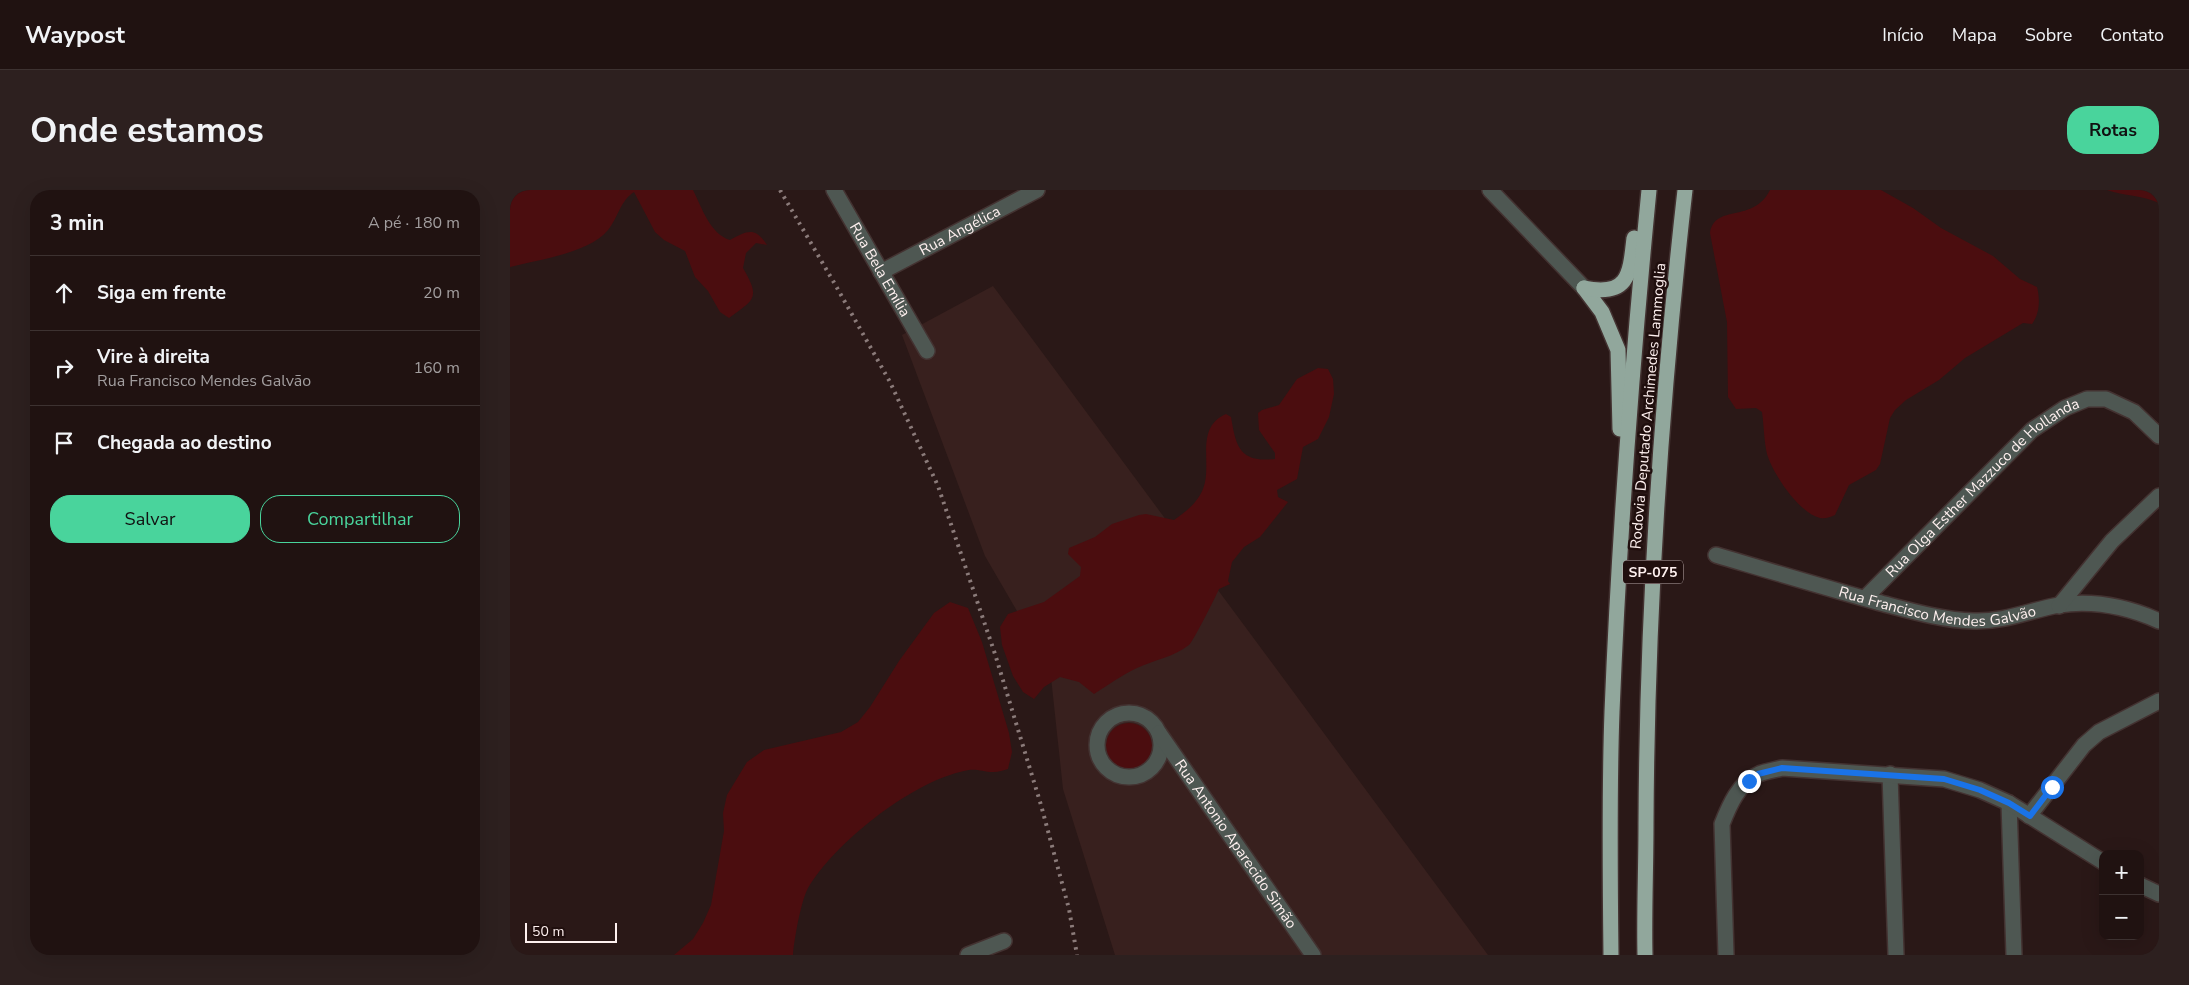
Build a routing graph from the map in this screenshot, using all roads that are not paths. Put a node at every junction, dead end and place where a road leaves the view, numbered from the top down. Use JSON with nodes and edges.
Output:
{"nodes":[{"id":1,"x":834,"y":190,"type":"edge"},
{"id":2,"x":1037,"y":190,"type":"edge"},
{"id":3,"x":1490,"y":190,"type":"edge"},
{"id":4,"x":1640,"y":190,"type":"edge"},
{"id":5,"x":1649,"y":190,"type":"edge"},
{"id":6,"x":1685,"y":190,"type":"edge"},
{"id":7,"x":881,"y":272,"type":"junction"},
{"id":8,"x":1584,"y":288,"type":"junction"},
{"id":9,"x":927,"y":351,"type":"dead end"},
{"id":10,"x":2159,"y":436,"type":"edge"},
{"id":11,"x":2159,"y":496,"type":"edge"},
{"id":12,"x":1624,"y":499,"type":"junction"},
{"id":13,"x":1716,"y":555,"type":"dead end"},
{"id":14,"x":1865,"y":598,"type":"junction"},
{"id":15,"x":2059,"y":606,"type":"junction"},
{"id":16,"x":2159,"y":621,"type":"edge"},
{"id":17,"x":2159,"y":701,"type":"edge"},
{"id":18,"x":1159,"y":733,"type":"junction"},
{"id":19,"x":1156,"y":763,"type":"junction"},
{"id":20,"x":1184,"y":772,"type":"junction"},
{"id":21,"x":1890,"y":774,"type":"junction"},
{"id":22,"x":2009,"y":803,"type":"junction"},
{"id":23,"x":2030,"y":816,"type":"junction"},
{"id":24,"x":2099,"y":859,"type":"edge"},
{"id":25,"x":2144,"y":887,"type":"edge"},
{"id":26,"x":2159,"y":894,"type":"edge"},
{"id":27,"x":1004,"y":941,"type":"dead end"},
{"id":28,"x":968,"y":955,"type":"edge"},
{"id":29,"x":1312,"y":955,"type":"edge"},
{"id":30,"x":1611,"y":955,"type":"edge"},
{"id":31,"x":1645,"y":955,"type":"edge"},
{"id":32,"x":1726,"y":955,"type":"edge"},
{"id":33,"x":1896,"y":955,"type":"edge"},
{"id":34,"x":2014,"y":955,"type":"edge"}],
"edges":[{"from":1,"to":7,"type":"street","name":"Rua Bela Emília"},
{"from":2,"to":7,"type":"street","name":"Rua Angélica"},
{"from":3,"to":8,"type":"street"},
{"from":4,"to":8,"type":"highway"},
{"from":5,"to":12,"type":"highway","name":"Rodovia Deputado Archimedes Lammoglia","number":"SP-075"},
{"from":6,"to":31,"type":"highway","name":"Rodovia Deputado Archimedes Lammoglia","number":"SP-075"},
{"from":7,"to":9,"type":"street","name":"Rua Bela Emília"},
{"from":8,"to":12,"type":"highway"},
{"from":10,"to":14,"type":"street","name":"Rua Olga Esther Mazzuco de Hollanda"},
{"from":11,"to":15,"type":"street"},
{"from":12,"to":30,"type":"highway","name":"Rodovia Deputado Archimedes Lammoglia","number":"SP-075"},
{"from":13,"to":14,"type":"street","name":"Rua Francisco Mendes Galvão"},
{"from":14,"to":15,"type":"street","name":"Rua Francisco Mendes Galvão"},
{"from":15,"to":16,"type":"street","name":"Rua Francisco Mendes Galvão"},
{"from":17,"to":23,"type":"street"},
{"from":18,"to":19,"type":"street","name":"Rua Antonio Aparecido Simão"},
{"from":18,"to":19,"type":"street","name":"Rua Antonio Aparecido Simão"},
{"from":18,"to":20,"type":"street","name":"Rua Antonio Aparecido Simão"},
{"from":19,"to":20,"type":"street"},
{"from":20,"to":29,"type":"street","name":"Rua Antonio Aparecido Simão"},
{"from":21,"to":22,"type":"street"},
{"from":21,"to":32,"type":"street"},
{"from":21,"to":33,"type":"street"},
{"from":22,"to":23,"type":"street"},
{"from":22,"to":34,"type":"street"},
{"from":23,"to":24,"type":"street"},
{"from":25,"to":26,"type":"street"},
{"from":27,"to":28,"type":"street"}]}
